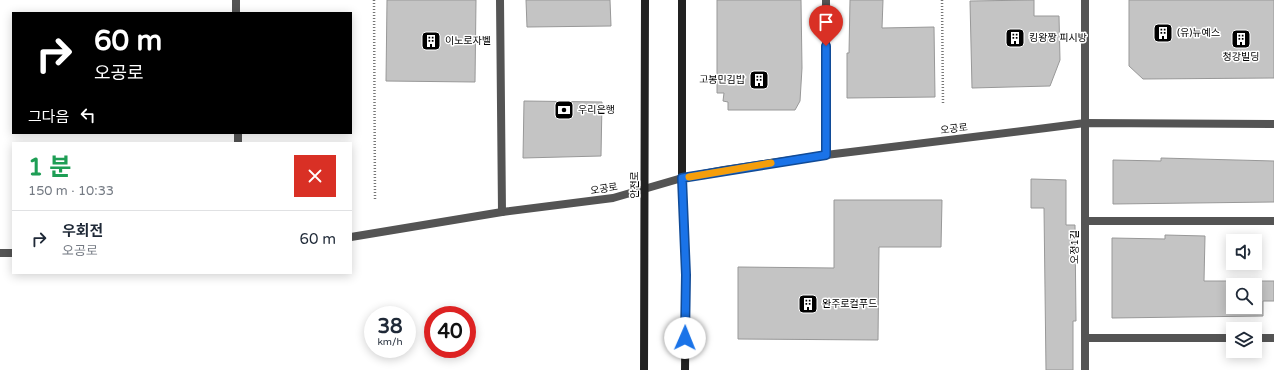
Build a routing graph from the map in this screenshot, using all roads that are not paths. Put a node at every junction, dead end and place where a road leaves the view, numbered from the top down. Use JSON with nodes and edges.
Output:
{"nodes":[{"id":1,"x":236,"y":0,"type":"edge"},
{"id":2,"x":500,"y":0,"type":"edge"},
{"id":3,"x":645,"y":0,"type":"edge"},
{"id":4,"x":682,"y":0,"type":"edge"},
{"id":5,"x":826,"y":0,"type":"edge"},
{"id":6,"x":1085,"y":0,"type":"edge"},
{"id":7,"x":236,"y":12,"type":"edge"},
{"id":8,"x":1085,"y":123,"type":"junction"},
{"id":9,"x":1274,"y":124,"type":"edge"},
{"id":10,"x":826,"y":155,"type":"junction"},
{"id":11,"x":682,"y":178,"type":"junction"},
{"id":12,"x":644,"y":190,"type":"junction"},
{"id":13,"x":502,"y":212,"type":"junction"},
{"id":14,"x":1085,"y":221,"type":"junction"},
{"id":15,"x":1274,"y":221,"type":"edge"},
{"id":16,"x":352,"y":237,"type":"edge"},
{"id":17,"x":0,"y":253,"type":"edge"},
{"id":18,"x":12,"y":253,"type":"edge"},
{"id":19,"x":1086,"y":338,"type":"junction"},
{"id":20,"x":1226,"y":338,"type":"edge"},
{"id":21,"x":1262,"y":338,"type":"edge"},
{"id":22,"x":1274,"y":338,"type":"edge"},
{"id":23,"x":644,"y":370,"type":"edge"},
{"id":24,"x":684,"y":370,"type":"edge"},
{"id":25,"x":1085,"y":370,"type":"edge"}],
"edges":[{"from":1,"to":7,"type":"street"},
{"from":2,"to":13,"type":"street"},
{"from":3,"to":12,"type":"street","name":"안전로"},
{"from":4,"to":11,"type":"street"},
{"from":5,"to":10,"type":"street"},
{"from":6,"to":8,"type":"street"},
{"from":8,"to":9,"type":"street","name":"오공로"},
{"from":8,"to":10,"type":"street","name":"오공로"},
{"from":8,"to":14,"type":"street","name":"오정1길"},
{"from":10,"to":11,"type":"street","name":"오공로"},
{"from":11,"to":12,"type":"street","name":"오공로"},
{"from":11,"to":24,"type":"street"},
{"from":12,"to":13,"type":"street","name":"오공로"},
{"from":12,"to":23,"type":"street","name":"안전로"},
{"from":13,"to":16,"type":"street","name":"오공로"},
{"from":14,"to":15,"type":"street"},
{"from":14,"to":19,"type":"street","name":"오정1길"},
{"from":17,"to":18,"type":"street"},
{"from":19,"to":20,"type":"street"},
{"from":19,"to":25,"type":"street","name":"오정1길"},
{"from":21,"to":22,"type":"street"}]}
